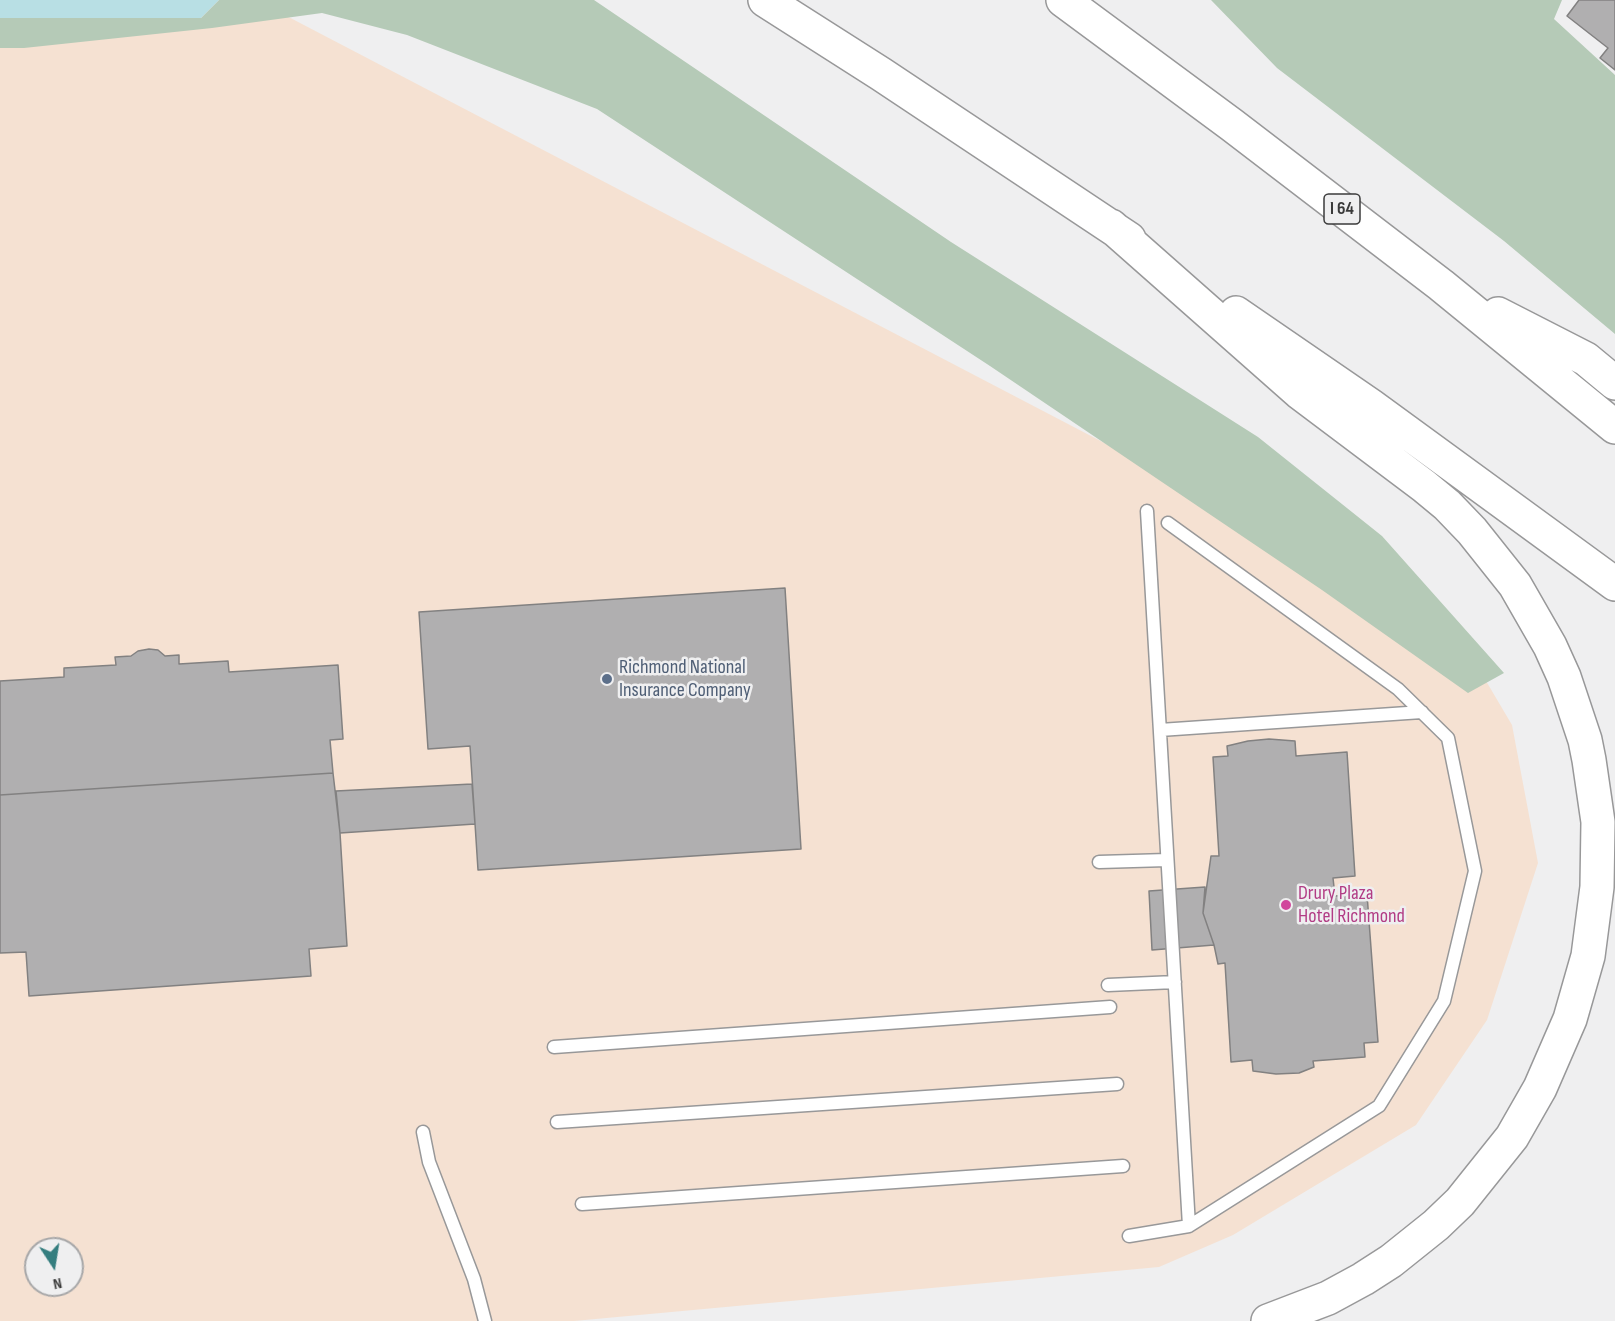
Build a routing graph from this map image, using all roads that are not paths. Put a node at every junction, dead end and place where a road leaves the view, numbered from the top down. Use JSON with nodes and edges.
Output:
{"nodes":[{"id":1,"x":765,"y":0,"type":"edge"},
{"id":2,"x":1063,"y":0,"type":"edge"},
{"id":3,"x":1111,"y":226,"type":"junction"},
{"id":4,"x":1441,"y":285,"type":"junction"},
{"id":5,"x":1615,"y":383,"type":"edge"},
{"id":6,"x":1615,"y":428,"type":"edge"},
{"id":7,"x":1147,"y":511,"type":"dead end"},
{"id":8,"x":1168,"y":523,"type":"dead end"},
{"id":9,"x":1615,"y":584,"type":"edge"},
{"id":10,"x":1422,"y":712,"type":"junction"},
{"id":11,"x":1160,"y":730,"type":"junction"},
{"id":12,"x":1167,"y":860,"type":"junction"},
{"id":13,"x":1099,"y":861,"type":"dead end"},
{"id":14,"x":1174,"y":982,"type":"junction"},
{"id":15,"x":1108,"y":985,"type":"dead end"},
{"id":16,"x":1110,"y":1006,"type":"dead end"},
{"id":17,"x":554,"y":1047,"type":"dead end"},
{"id":18,"x":1117,"y":1084,"type":"dead end"},
{"id":19,"x":557,"y":1122,"type":"dead end"},
{"id":20,"x":423,"y":1132,"type":"dead end"},
{"id":21,"x":1123,"y":1166,"type":"dead end"},
{"id":22,"x":582,"y":1204,"type":"dead end"},
{"id":23,"x":1189,"y":1226,"type":"junction"},
{"id":24,"x":1129,"y":1236,"type":"dead end"},
{"id":25,"x":485,"y":1321,"type":"edge"},
{"id":26,"x":1268,"y":1321,"type":"edge"}],
"edges":[{"from":1,"to":3,"type":"highway"},
{"from":2,"to":4,"type":"highway","number":"I 64"},
{"from":3,"to":9,"type":"highway"},
{"from":3,"to":26,"type":"highway"},
{"from":4,"to":5,"type":"highway"},
{"from":4,"to":6,"type":"highway","number":"I 64"},
{"from":7,"to":11,"type":"lane"},
{"from":8,"to":10,"type":"lane"},
{"from":10,"to":11,"type":"lane"},
{"from":10,"to":23,"type":"lane"},
{"from":11,"to":12,"type":"lane"},
{"from":12,"to":13,"type":"lane"},
{"from":12,"to":14,"type":"lane"},
{"from":14,"to":15,"type":"lane"},
{"from":14,"to":23,"type":"lane"},
{"from":16,"to":17,"type":"lane"},
{"from":18,"to":19,"type":"lane"},
{"from":20,"to":25,"type":"lane"},
{"from":21,"to":22,"type":"lane"},
{"from":23,"to":24,"type":"lane"}]}
